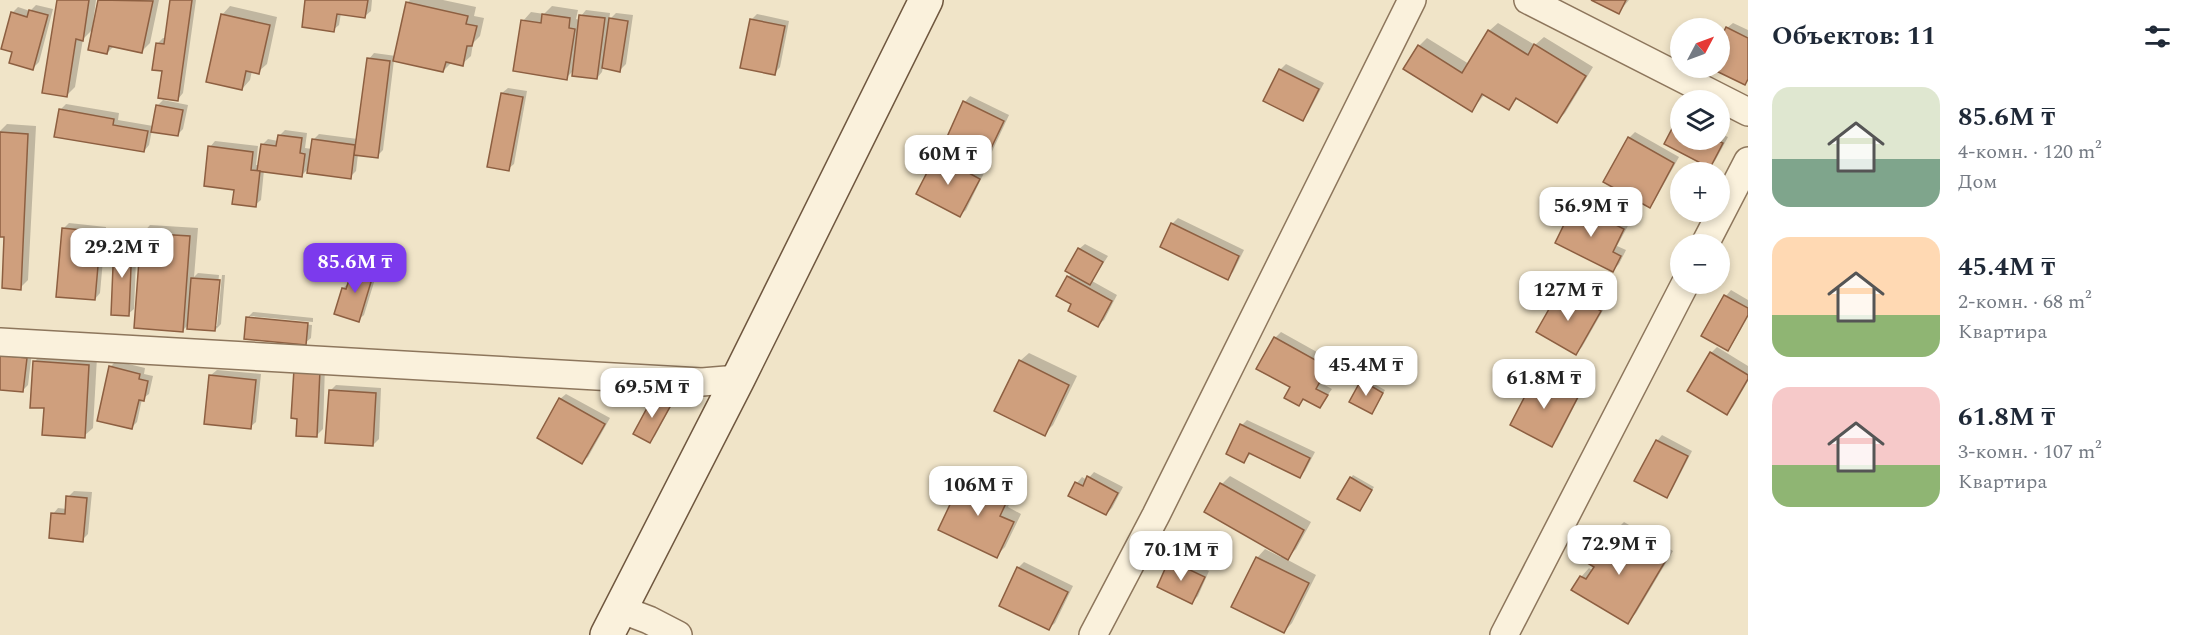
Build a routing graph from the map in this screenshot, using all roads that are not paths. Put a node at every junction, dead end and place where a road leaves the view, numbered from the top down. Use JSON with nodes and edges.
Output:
{"nodes":[{"id":1,"x":926,"y":0,"type":"edge"},
{"id":2,"x":1413,"y":0,"type":"edge"},
{"id":3,"x":1528,"y":0,"type":"edge"},
{"id":4,"x":1748,"y":112,"type":"edge"},
{"id":5,"x":1748,"y":161,"type":"edge"},
{"id":6,"x":1710,"y":234,"type":"edge"},
{"id":7,"x":1680,"y":294,"type":"edge"},
{"id":8,"x":0,"y":342,"type":"edge"},
{"id":9,"x":738,"y":379,"type":"junction"},
{"id":10,"x":614,"y":622,"type":"edge"},
{"id":11,"x":678,"y":635,"type":"edge"},
{"id":12,"x":1093,"y":635,"type":"edge"},
{"id":13,"x":1504,"y":635,"type":"edge"}],
"edges":[{"from":1,"to":9,"type":"street"},
{"from":2,"to":12,"type":"street"},
{"from":3,"to":4,"type":"street"},
{"from":5,"to":6,"type":"street"},
{"from":7,"to":13,"type":"street"},
{"from":8,"to":9,"type":"street"},
{"from":9,"to":10,"type":"street"},
{"from":10,"to":11,"type":"street"}]}
